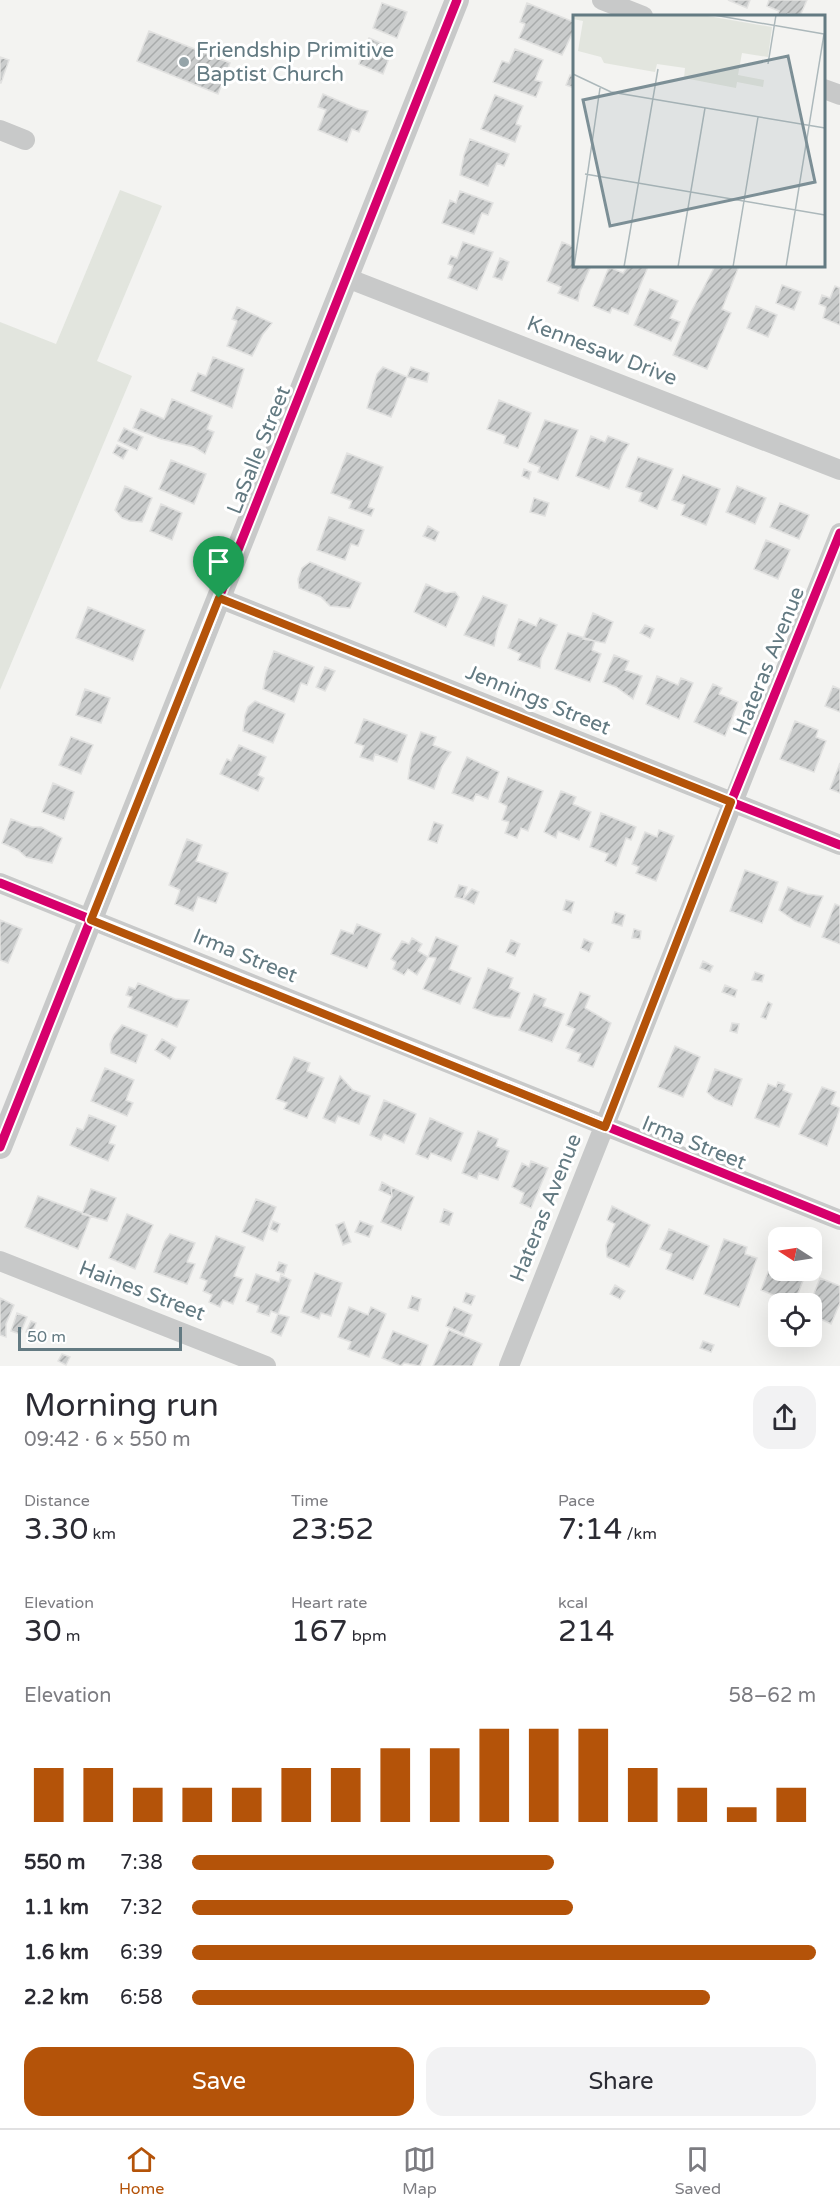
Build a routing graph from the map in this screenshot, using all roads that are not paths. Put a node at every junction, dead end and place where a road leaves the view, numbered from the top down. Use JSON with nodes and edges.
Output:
{"nodes":[{"id":1,"x":457,"y":0,"type":"edge"},
{"id":2,"x":602,"y":0,"type":"edge"},
{"id":3,"x":640,"y":15,"type":"edge"},
{"id":4,"x":825,"y":89,"type":"edge"},
{"id":5,"x":840,"y":95,"type":"edge"},
{"id":6,"x":0,"y":130,"type":"edge"},
{"id":7,"x":25,"y":140,"type":"dead end"},
{"id":8,"x":347,"y":278,"type":"junction"},
{"id":9,"x":840,"y":470,"type":"edge"},
{"id":10,"x":840,"y":533,"type":"edge"},
{"id":11,"x":219,"y":598,"type":"junction"},
{"id":12,"x":731,"y":802,"type":"junction"},
{"id":13,"x":840,"y":845,"type":"edge"},
{"id":14,"x":0,"y":883,"type":"edge"},
{"id":15,"x":91,"y":920,"type":"junction"},
{"id":16,"x":605,"y":1127,"type":"junction"},
{"id":17,"x":0,"y":1147,"type":"edge"},
{"id":18,"x":840,"y":1220,"type":"edge"},
{"id":19,"x":0,"y":1261,"type":"edge"},
{"id":20,"x":266,"y":1366,"type":"edge"},
{"id":21,"x":509,"y":1366,"type":"edge"}],
"edges":[{"from":1,"to":8,"type":"street","name":"LaSalle Street"},
{"from":2,"to":3,"type":"street"},
{"from":4,"to":5,"type":"street"},
{"from":6,"to":7,"type":"street"},
{"from":8,"to":9,"type":"street","name":"Kennesaw Drive"},
{"from":8,"to":11,"type":"street","name":"LaSalle Street"},
{"from":10,"to":12,"type":"street","name":"Hateras Avenue"},
{"from":11,"to":12,"type":"street","name":"Jennings Street"},
{"from":11,"to":15,"type":"street","name":"LaSalle Street"},
{"from":12,"to":13,"type":"street","name":"Jennings Street"},
{"from":12,"to":16,"type":"street","name":"Hateras Avenue"},
{"from":14,"to":15,"type":"street","name":"Irma Street"},
{"from":15,"to":16,"type":"street","name":"Irma Street"},
{"from":15,"to":17,"type":"street","name":"LaSalle Street"},
{"from":16,"to":18,"type":"street","name":"Irma Street"},
{"from":16,"to":21,"type":"street","name":"Hateras Avenue"},
{"from":19,"to":20,"type":"street","name":"Haines Street"}]}
